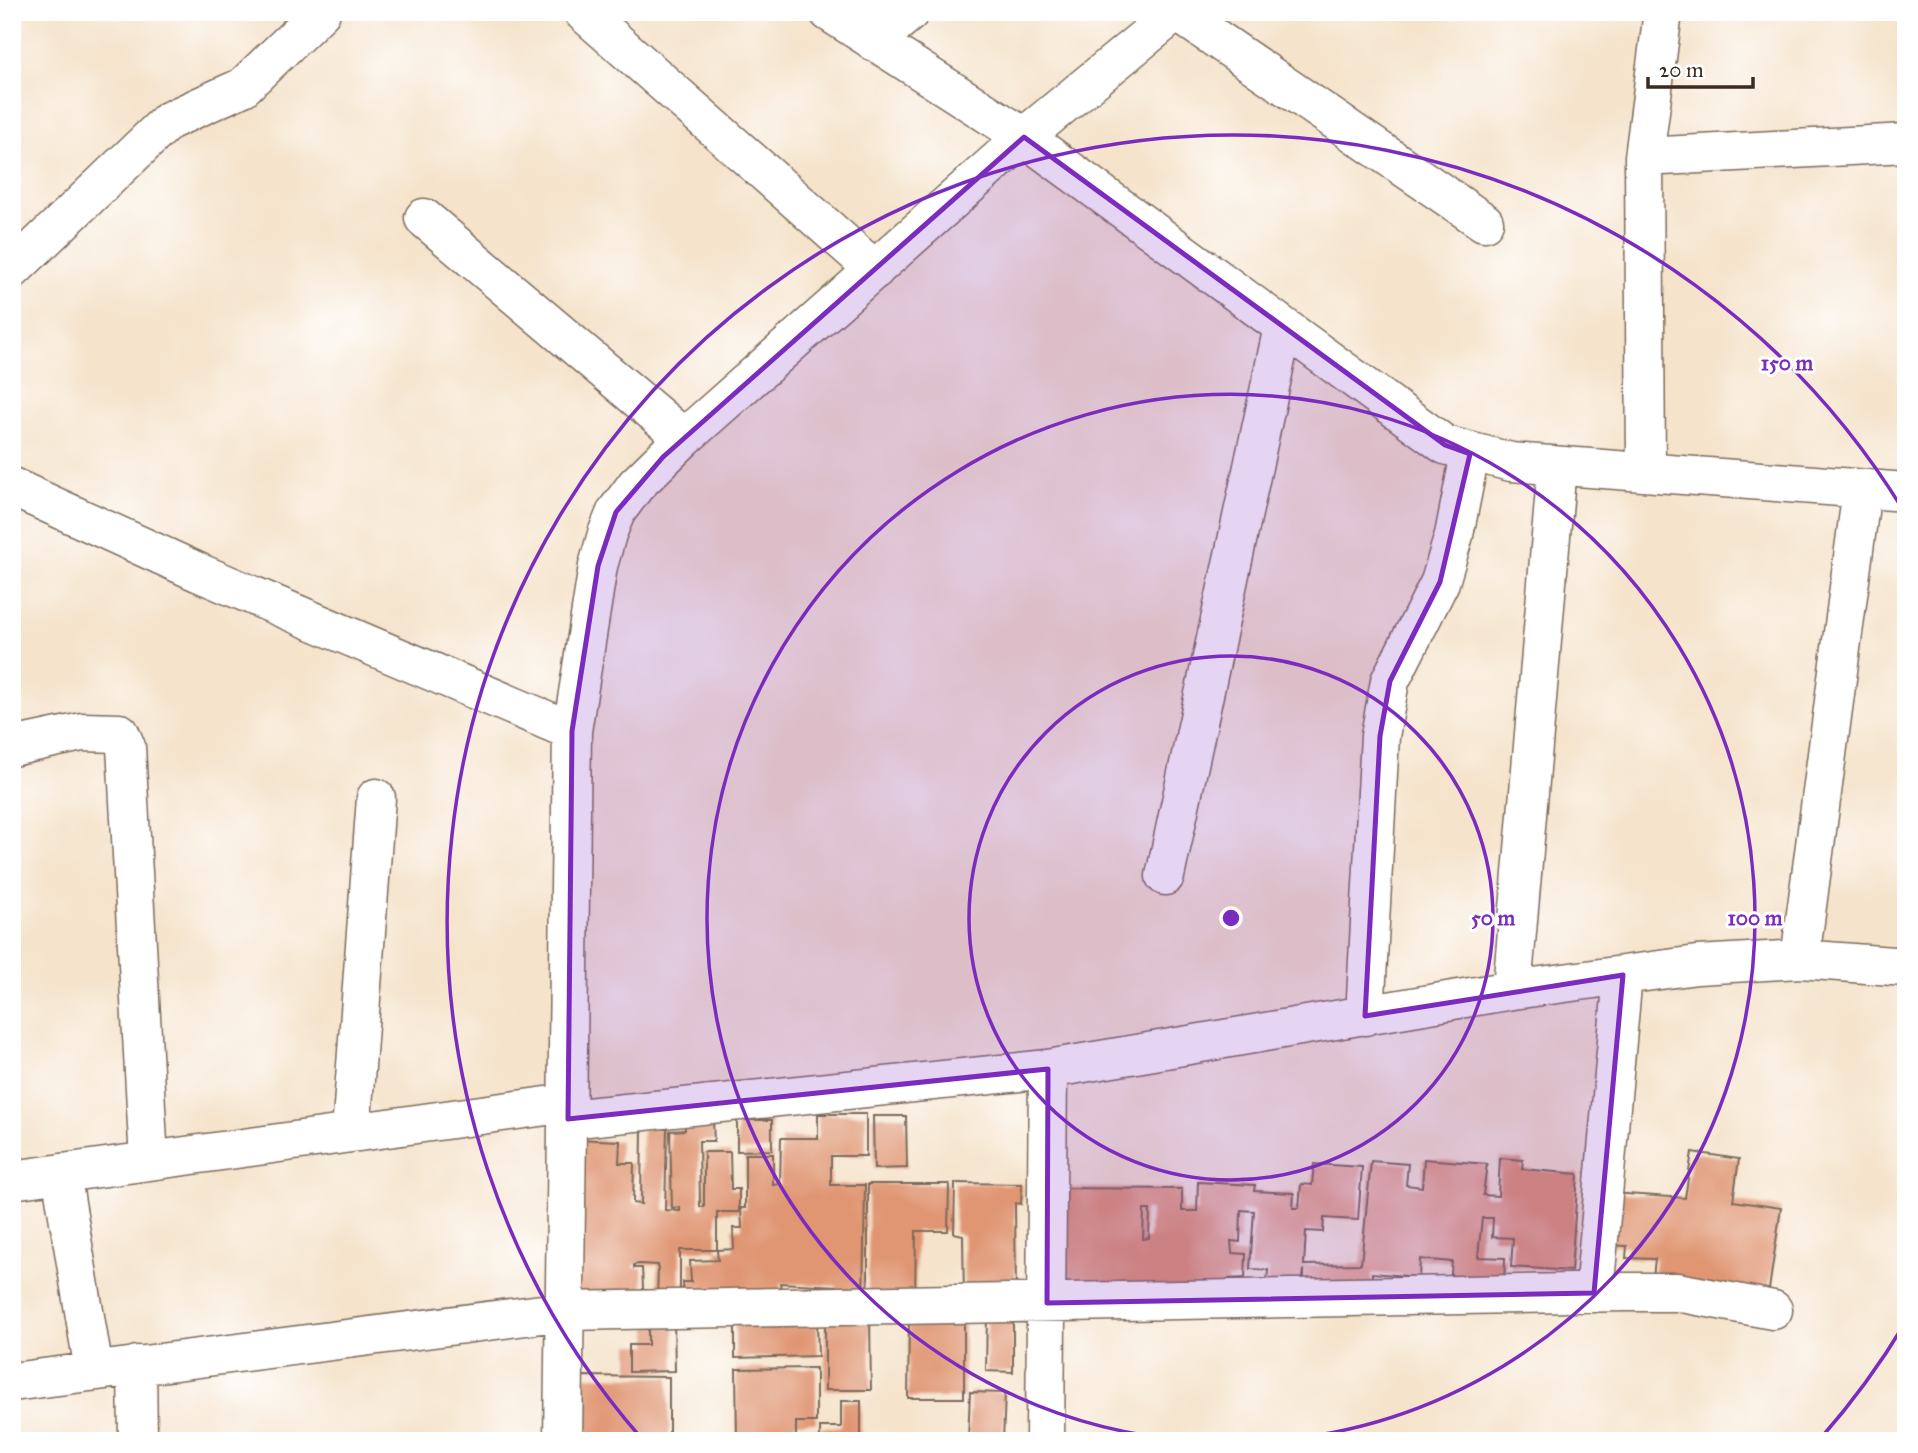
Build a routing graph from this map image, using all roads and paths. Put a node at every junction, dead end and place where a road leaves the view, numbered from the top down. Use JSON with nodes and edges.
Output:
{"nodes":[{"id":1,"x":321,"y":12,"type":"edge"},
{"id":2,"x":583,"y":12,"type":"edge"},
{"id":3,"x":829,"y":12,"type":"edge"},
{"id":4,"x":910,"y":12,"type":"edge"},
{"id":5,"x":1177,"y":12,"type":"edge"},
{"id":6,"x":1663,"y":12,"type":"edge"},
{"id":7,"x":874,"y":43,"type":"junction"},
{"id":8,"x":1024,"y":137,"type":"junction"},
{"id":9,"x":1906,"y":143,"type":"edge"},
{"id":10,"x":1644,"y":157,"type":"junction"},
{"id":11,"x":424,"y":218,"type":"dead end"},
{"id":12,"x":1484,"y":222,"type":"dead end"},
{"id":13,"x":12,"y":270,"type":"edge"},
{"id":14,"x":876,"y":270,"type":"junction"},
{"id":15,"x":1283,"y":327,"type":"junction"},
{"id":16,"x":684,"y":439,"type":"junction"},
{"id":17,"x":1469,"y":454,"type":"junction"},
{"id":18,"x":1557,"y":466,"type":"junction"},
{"id":19,"x":1646,"y":471,"type":"junction"},
{"id":20,"x":12,"y":487,"type":"edge"},
{"id":21,"x":1862,"y":489,"type":"junction"},
{"id":22,"x":1906,"y":492,"type":"edge"},
{"id":23,"x":572,"y":731,"type":"junction"},
{"id":24,"x":12,"y":747,"type":"edge"},
{"id":25,"x":376,"y":798,"type":"dead end"},
{"id":26,"x":1165,"y":876,"type":"dead end"},
{"id":27,"x":1800,"y":959,"type":"junction"},
{"id":28,"x":1906,"y":967,"type":"edge"},
{"id":29,"x":1623,"y":975,"type":"junction"},
{"id":30,"x":1512,"y":990,"type":"junction"},
{"id":31,"x":1365,"y":1016,"type":"junction"},
{"id":32,"x":1048,"y":1069,"type":"junction"},
{"id":33,"x":568,"y":1111,"type":"junction"},
{"id":34,"x":351,"y":1133,"type":"junction"},
{"id":35,"x":149,"y":1161,"type":"junction"},
{"id":36,"x":61,"y":1173,"type":"junction"},
{"id":37,"x":12,"y":1180,"type":"edge"},
{"id":38,"x":1594,"y":1293,"type":"junction"},
{"id":39,"x":1047,"y":1303,"type":"junction"},
{"id":40,"x":1773,"y":1310,"type":"dead end"},
{"id":41,"x":565,"y":1311,"type":"junction"},
{"id":42,"x":137,"y":1365,"type":"junction"},
{"id":43,"x":94,"y":1371,"type":"junction"},
{"id":44,"x":12,"y":1382,"type":"edge"},
{"id":45,"x":138,"y":1441,"type":"edge"},
{"id":46,"x":563,"y":1441,"type":"edge"},
{"id":47,"x":1045,"y":1441,"type":"edge"}],
"edges":[{"from":1,"to":13,"type":"street"},
{"from":2,"to":14,"type":"street"},
{"from":3,"to":7,"type":"street"},
{"from":4,"to":7,"type":"street"},
{"from":5,"to":8,"type":"street"},
{"from":5,"to":12,"type":"street"},
{"from":6,"to":10,"type":"street"},
{"from":7,"to":8,"type":"street"},
{"from":8,"to":14,"type":"street"},
{"from":8,"to":15,"type":"street"},
{"from":9,"to":10,"type":"street"},
{"from":10,"to":19,"type":"street"},
{"from":11,"to":16,"type":"street"},
{"from":14,"to":16,"type":"street"},
{"from":15,"to":17,"type":"street"},
{"from":15,"to":26,"type":"street"},
{"from":16,"to":23,"type":"street"},
{"from":17,"to":18,"type":"street"},
{"from":17,"to":31,"type":"street"},
{"from":18,"to":19,"type":"street"},
{"from":18,"to":30,"type":"street"},
{"from":19,"to":21,"type":"street"},
{"from":20,"to":23,"type":"street"},
{"from":21,"to":22,"type":"street"},
{"from":21,"to":27,"type":"street"},
{"from":23,"to":33,"type":"street"},
{"from":24,"to":35,"type":"street"},
{"from":25,"to":34,"type":"street"},
{"from":27,"to":28,"type":"street"},
{"from":27,"to":29,"type":"street"},
{"from":29,"to":30,"type":"street"},
{"from":29,"to":38,"type":"street"},
{"from":30,"to":31,"type":"street"},
{"from":31,"to":32,"type":"street"},
{"from":32,"to":33,"type":"street"},
{"from":32,"to":39,"type":"street"},
{"from":33,"to":34,"type":"street"},
{"from":33,"to":41,"type":"street"},
{"from":34,"to":35,"type":"street"},
{"from":35,"to":36,"type":"street"},
{"from":36,"to":37,"type":"street"},
{"from":36,"to":43,"type":"street"},
{"from":38,"to":39,"type":"street"},
{"from":38,"to":40,"type":"street"},
{"from":39,"to":41,"type":"street"},
{"from":39,"to":47,"type":"street"},
{"from":41,"to":42,"type":"street"},
{"from":41,"to":46,"type":"street"},
{"from":42,"to":43,"type":"street"},
{"from":42,"to":45,"type":"street"},
{"from":43,"to":44,"type":"street"}]}
